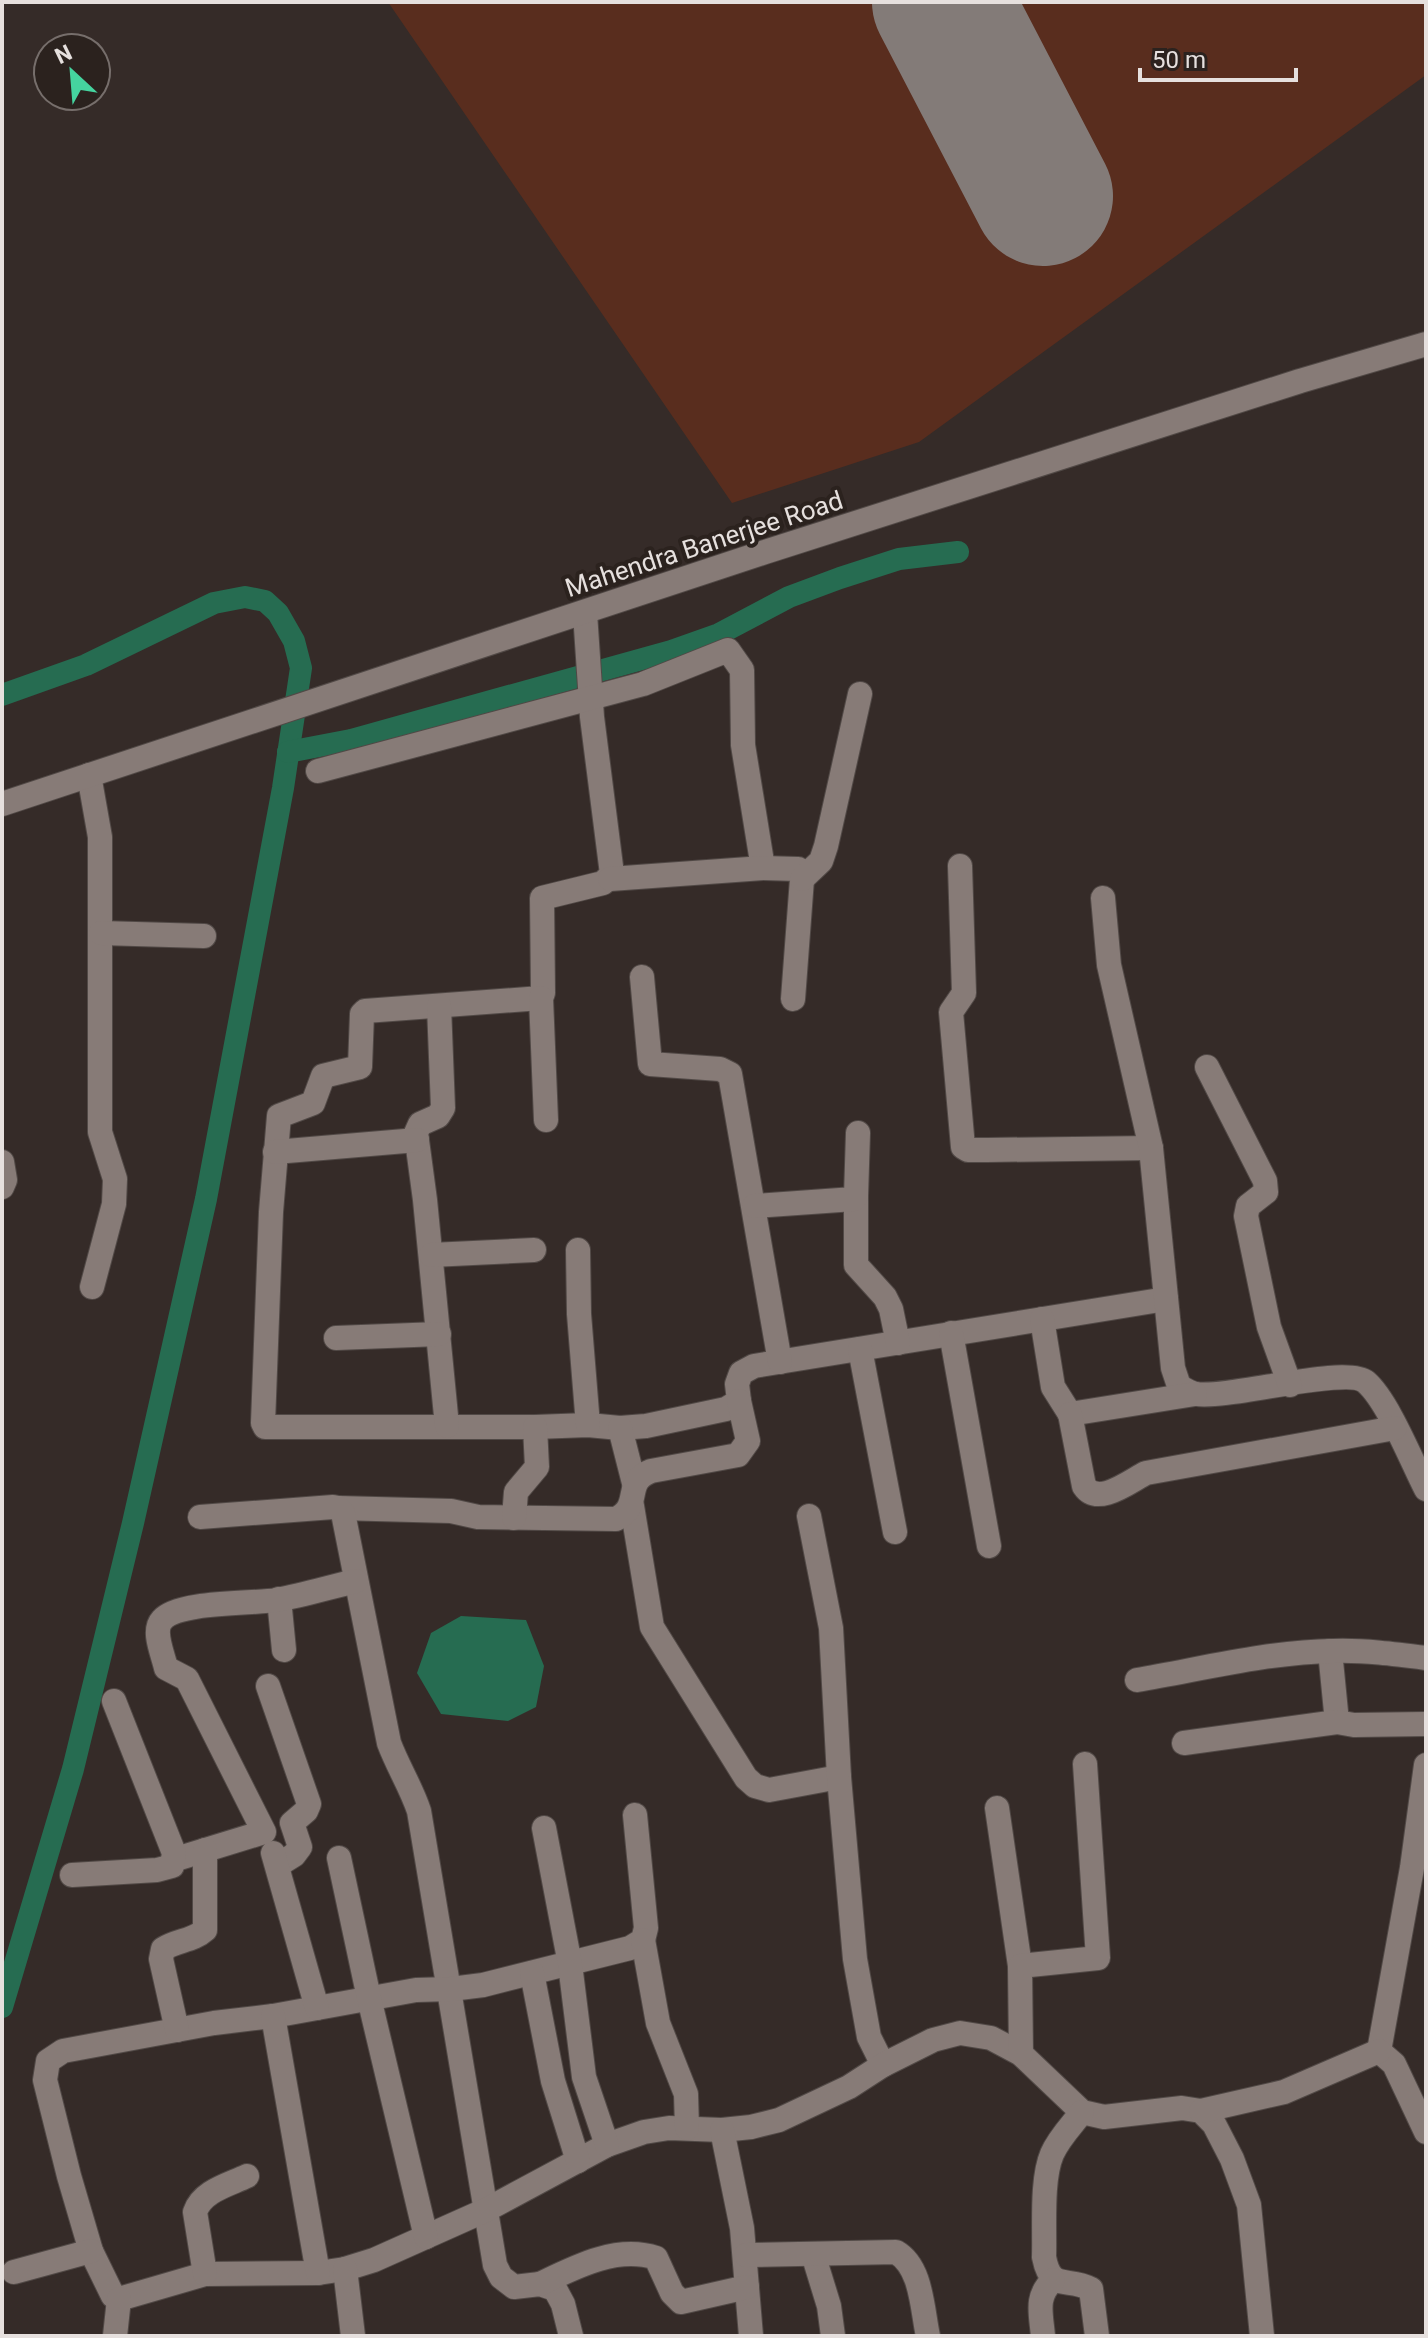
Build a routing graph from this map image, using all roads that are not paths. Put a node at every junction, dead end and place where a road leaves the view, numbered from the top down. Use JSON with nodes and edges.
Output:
{"nodes":[{"id":1,"x":1426,"y":344,"type":"edge"},
{"id":2,"x":585,"y":613,"type":"junction"},
{"id":3,"x":590,"y":694,"type":"junction"},
{"id":4,"x":860,"y":694,"type":"dead end"},
{"id":5,"x":318,"y":771,"type":"dead end"},
{"id":6,"x":89,"y":775,"type":"junction"},
{"id":7,"x":2,"y":804,"type":"edge"},
{"id":8,"x":960,"y":866,"type":"dead end"},
{"id":9,"x":763,"y":868,"type":"junction"},
{"id":10,"x":610,"y":879,"type":"junction"},
{"id":11,"x":802,"y":879,"type":"junction"},
{"id":12,"x":1103,"y":898,"type":"dead end"},
{"id":13,"x":101,"y":933,"type":"junction"},
{"id":14,"x":204,"y":936,"type":"dead end"},
{"id":15,"x":642,"y":977,"type":"dead end"},
{"id":16,"x":541,"y":998,"type":"junction"},
{"id":17,"x":793,"y":999,"type":"dead end"},
{"id":18,"x":439,"y":1006,"type":"junction"},
{"id":19,"x":1207,"y":1067,"type":"dead end"},
{"id":20,"x":546,"y":1120,"type":"dead end"},
{"id":21,"x":858,"y":1133,"type":"dead end"},
{"id":22,"x":417,"y":1140,"type":"junction"},
{"id":23,"x":1151,"y":1148,"type":"junction"},
{"id":24,"x":275,"y":1152,"type":"junction"},
{"id":25,"x":2,"y":1162,"type":"edge"},
{"id":26,"x":2,"y":1187,"type":"edge"},
{"id":27,"x":856,"y":1196,"type":"junction"},
{"id":28,"x":754,"y":1206,"type":"junction"},
{"id":29,"x":534,"y":1250,"type":"dead end"},
{"id":30,"x":578,"y":1250,"type":"dead end"},
{"id":31,"x":431,"y":1255,"type":"junction"},
{"id":32,"x":92,"y":1287,"type":"dead end"},
{"id":33,"x":1166,"y":1299,"type":"junction"},
{"id":34,"x":1042,"y":1319,"type":"junction"},
{"id":35,"x":951,"y":1333,"type":"junction"},
{"id":36,"x":439,"y":1334,"type":"junction"},
{"id":37,"x":336,"y":1338,"type":"dead end"},
{"id":38,"x":898,"y":1343,"type":"junction"},
{"id":39,"x":860,"y":1349,"type":"junction"},
{"id":40,"x":780,"y":1362,"type":"junction"},
{"id":41,"x":1290,"y":1385,"type":"junction"},
{"id":42,"x":1195,"y":1394,"type":"junction"},
{"id":43,"x":739,"y":1401,"type":"junction"},
{"id":44,"x":1070,"y":1414,"type":"junction"},
{"id":45,"x":588,"y":1425,"type":"junction"},
{"id":46,"x":447,"y":1426,"type":"junction"},
{"id":47,"x":535,"y":1427,"type":"junction"},
{"id":48,"x":620,"y":1428,"type":"junction"},
{"id":49,"x":1395,"y":1428,"type":"junction"},
{"id":50,"x":1426,"y":1489,"type":"edge"},
{"id":51,"x":633,"y":1494,"type":"junction"},
{"id":52,"x":338,"y":1508,"type":"junction"},
{"id":53,"x":809,"y":1516,"type":"dead end"},
{"id":54,"x":200,"y":1517,"type":"dead end"},
{"id":55,"x":514,"y":1518,"type":"junction"},
{"id":56,"x":895,"y":1532,"type":"dead end"},
{"id":57,"x":989,"y":1546,"type":"dead end"},
{"id":58,"x":356,"y":1581,"type":"junction"},
{"id":59,"x":279,"y":1599,"type":"junction"},
{"id":60,"x":284,"y":1650,"type":"dead end"},
{"id":61,"x":1330,"y":1651,"type":"junction"},
{"id":62,"x":1426,"y":1658,"type":"edge"},
{"id":63,"x":1137,"y":1680,"type":"dead end"},
{"id":64,"x":268,"y":1686,"type":"dead end"},
{"id":65,"x":114,"y":1701,"type":"dead end"},
{"id":66,"x":1337,"y":1722,"type":"junction"},
{"id":67,"x":1426,"y":1724,"type":"edge"},
{"id":68,"x":1184,"y":1743,"type":"dead end"},
{"id":69,"x":1085,"y":1764,"type":"dead end"},
{"id":70,"x":1426,"y":1765,"type":"edge"},
{"id":71,"x":839,"y":1777,"type":"junction"},
{"id":72,"x":997,"y":1808,"type":"dead end"},
{"id":73,"x":635,"y":1815,"type":"dead end"},
{"id":74,"x":544,"y":1828,"type":"dead end"},
{"id":75,"x":264,"y":1832,"type":"junction"},
{"id":76,"x":205,"y":1850,"type":"junction"},
{"id":77,"x":339,"y":1858,"type":"dead end"},
{"id":78,"x":173,"y":1860,"type":"junction"},
{"id":79,"x":278,"y":1865,"type":"junction"},
{"id":80,"x":1419,"y":1868,"type":"edge"},
{"id":81,"x":72,"y":1875,"type":"dead end"},
{"id":82,"x":643,"y":1940,"type":"junction"},
{"id":83,"x":570,"y":1964,"type":"junction"},
{"id":84,"x":1020,"y":1966,"type":"junction"},
{"id":85,"x":532,"y":1973,"type":"junction"},
{"id":86,"x":451,"y":1989,"type":"junction"},
{"id":87,"x":369,"y":1998,"type":"junction"},
{"id":88,"x":317,"y":2008,"type":"junction"},
{"id":89,"x":273,"y":2016,"type":"junction"},
{"id":90,"x":177,"y":2030,"type":"junction"},
{"id":91,"x":1379,"y":2051,"type":"junction"},
{"id":92,"x":1021,"y":2054,"type":"junction"},
{"id":93,"x":883,"y":2065,"type":"junction"},
{"id":94,"x":1419,"y":2102,"type":"edge"},
{"id":95,"x":1201,"y":2111,"type":"junction"},
{"id":96,"x":1082,"y":2112,"type":"junction"},
{"id":97,"x":687,"y":2128,"type":"junction"},
{"id":98,"x":722,"y":2130,"type":"junction"},
{"id":99,"x":1426,"y":2132,"type":"edge"},
{"id":100,"x":607,"y":2145,"type":"junction"},
{"id":101,"x":578,"y":2161,"type":"junction"},
{"id":102,"x":247,"y":2176,"type":"dead end"},
{"id":103,"x":486,"y":2210,"type":"junction"},
{"id":104,"x":426,"y":2237,"type":"junction"},
{"id":105,"x":91,"y":2251,"type":"junction"},
{"id":106,"x":813,"y":2254,"type":"junction"},
{"id":107,"x":746,"y":2255,"type":"junction"},
{"id":108,"x":345,"y":2269,"type":"junction"},
{"id":109,"x":14,"y":2272,"type":"dead end"},
{"id":110,"x":318,"y":2273,"type":"junction"},
{"id":111,"x":205,"y":2274,"type":"junction"},
{"id":112,"x":1053,"y":2280,"type":"junction"},
{"id":113,"x":540,"y":2284,"type":"junction"},
{"id":114,"x":747,"y":2287,"type":"junction"},
{"id":115,"x":119,"y":2299,"type":"junction"},
{"id":116,"x":115,"y":2336,"type":"edge"},
{"id":117,"x":353,"y":2336,"type":"edge"},
{"id":118,"x":571,"y":2336,"type":"edge"},
{"id":119,"x":751,"y":2336,"type":"edge"},
{"id":120,"x":833,"y":2336,"type":"edge"},
{"id":121,"x":928,"y":2336,"type":"edge"},
{"id":122,"x":1043,"y":2336,"type":"edge"},
{"id":123,"x":1097,"y":2336,"type":"edge"},
{"id":124,"x":1262,"y":2336,"type":"edge"}],
"edges":[{"from":1,"to":2,"type":"street","name":"Mahendra Banerjee Road"},
{"from":2,"to":3,"type":"street"},
{"from":2,"to":6,"type":"street","name":"Mahendra Banerjee Road"},
{"from":3,"to":5,"type":"street"},
{"from":3,"to":9,"type":"street"},
{"from":3,"to":10,"type":"street"},
{"from":4,"to":11,"type":"street"},
{"from":6,"to":7,"type":"street","name":"Mahendra Banerjee Road"},
{"from":6,"to":13,"type":"street"},
{"from":8,"to":23,"type":"street"},
{"from":9,"to":10,"type":"street"},
{"from":9,"to":11,"type":"street"},
{"from":10,"to":16,"type":"street"},
{"from":11,"to":17,"type":"street"},
{"from":12,"to":23,"type":"street"},
{"from":13,"to":14,"type":"street"},
{"from":13,"to":32,"type":"street"},
{"from":15,"to":28,"type":"street"},
{"from":16,"to":18,"type":"street"},
{"from":16,"to":20,"type":"street"},
{"from":18,"to":22,"type":"street"},
{"from":18,"to":24,"type":"street"},
{"from":19,"to":41,"type":"street"},
{"from":21,"to":27,"type":"street"},
{"from":22,"to":24,"type":"street"},
{"from":22,"to":31,"type":"street"},
{"from":23,"to":33,"type":"street"},
{"from":24,"to":46,"type":"street"},
{"from":25,"to":26,"type":"street"},
{"from":27,"to":28,"type":"street"},
{"from":27,"to":38,"type":"street"},
{"from":28,"to":40,"type":"street"},
{"from":29,"to":31,"type":"street"},
{"from":30,"to":45,"type":"street"},
{"from":31,"to":36,"type":"street"},
{"from":33,"to":34,"type":"street"},
{"from":33,"to":42,"type":"street"},
{"from":34,"to":35,"type":"street"},
{"from":34,"to":44,"type":"street"},
{"from":35,"to":38,"type":"street"},
{"from":35,"to":57,"type":"street"},
{"from":36,"to":37,"type":"street"},
{"from":36,"to":46,"type":"street"},
{"from":38,"to":39,"type":"street"},
{"from":39,"to":40,"type":"street"},
{"from":39,"to":56,"type":"street"},
{"from":40,"to":43,"type":"street"},
{"from":41,"to":42,"type":"street"},
{"from":41,"to":49,"type":"street"},
{"from":42,"to":44,"type":"street"},
{"from":43,"to":48,"type":"street"},
{"from":43,"to":51,"type":"street"},
{"from":44,"to":49,"type":"street"},
{"from":45,"to":47,"type":"street"},
{"from":45,"to":48,"type":"street"},
{"from":46,"to":47,"type":"street"},
{"from":47,"to":55,"type":"street"},
{"from":48,"to":51,"type":"street"},
{"from":49,"to":50,"type":"street"},
{"from":51,"to":55,"type":"street"},
{"from":51,"to":71,"type":"street"},
{"from":52,"to":54,"type":"street"},
{"from":52,"to":55,"type":"street"},
{"from":52,"to":58,"type":"street"},
{"from":53,"to":71,"type":"street"},
{"from":58,"to":59,"type":"street"},
{"from":58,"to":86,"type":"street"},
{"from":59,"to":60,"type":"street"},
{"from":59,"to":75,"type":"street"},
{"from":61,"to":62,"type":"street"},
{"from":61,"to":63,"type":"street"},
{"from":61,"to":66,"type":"street"},
{"from":64,"to":79,"type":"street"},
{"from":65,"to":78,"type":"street"},
{"from":66,"to":67,"type":"street"},
{"from":66,"to":68,"type":"street"},
{"from":69,"to":84,"type":"street"},
{"from":70,"to":80,"type":"street"},
{"from":71,"to":93,"type":"street"},
{"from":72,"to":84,"type":"street"},
{"from":73,"to":82,"type":"street"},
{"from":74,"to":83,"type":"street"},
{"from":75,"to":76,"type":"street"},
{"from":75,"to":79,"type":"street"},
{"from":76,"to":78,"type":"street"},
{"from":76,"to":90,"type":"street"},
{"from":77,"to":87,"type":"street"},
{"from":78,"to":81,"type":"street"},
{"from":79,"to":88,"type":"street"},
{"from":80,"to":91,"type":"street"},
{"from":82,"to":83,"type":"street"},
{"from":82,"to":97,"type":"street"},
{"from":83,"to":85,"type":"street"},
{"from":83,"to":100,"type":"street"},
{"from":84,"to":92,"type":"street"},
{"from":85,"to":86,"type":"street"},
{"from":85,"to":101,"type":"street"},
{"from":86,"to":87,"type":"street"},
{"from":86,"to":103,"type":"street"},
{"from":87,"to":88,"type":"street"},
{"from":87,"to":104,"type":"street"},
{"from":88,"to":89,"type":"street"},
{"from":89,"to":90,"type":"street"},
{"from":89,"to":110,"type":"street"},
{"from":90,"to":105,"type":"street"},
{"from":91,"to":94,"type":"street"},
{"from":91,"to":95,"type":"street"},
{"from":92,"to":93,"type":"street"},
{"from":92,"to":96,"type":"street"},
{"from":93,"to":98,"type":"street"},
{"from":94,"to":99,"type":"street"},
{"from":95,"to":96,"type":"street"},
{"from":95,"to":124,"type":"street"},
{"from":96,"to":112,"type":"street"},
{"from":97,"to":98,"type":"street"},
{"from":97,"to":100,"type":"street"},
{"from":98,"to":107,"type":"street"},
{"from":100,"to":101,"type":"street"},
{"from":101,"to":103,"type":"street"},
{"from":102,"to":111,"type":"street"},
{"from":103,"to":104,"type":"street"},
{"from":103,"to":113,"type":"street"},
{"from":104,"to":108,"type":"street"},
{"from":105,"to":109,"type":"street"},
{"from":105,"to":115,"type":"street"},
{"from":106,"to":107,"type":"street"},
{"from":106,"to":120,"type":"street"},
{"from":106,"to":121,"type":"street"},
{"from":107,"to":114,"type":"street"},
{"from":108,"to":110,"type":"street"},
{"from":108,"to":117,"type":"street"},
{"from":110,"to":111,"type":"street"},
{"from":111,"to":115,"type":"street"},
{"from":112,"to":122,"type":"street"},
{"from":112,"to":123,"type":"street"},
{"from":113,"to":114,"type":"street"},
{"from":113,"to":118,"type":"street"},
{"from":114,"to":119,"type":"street"},
{"from":115,"to":116,"type":"street"}]}
